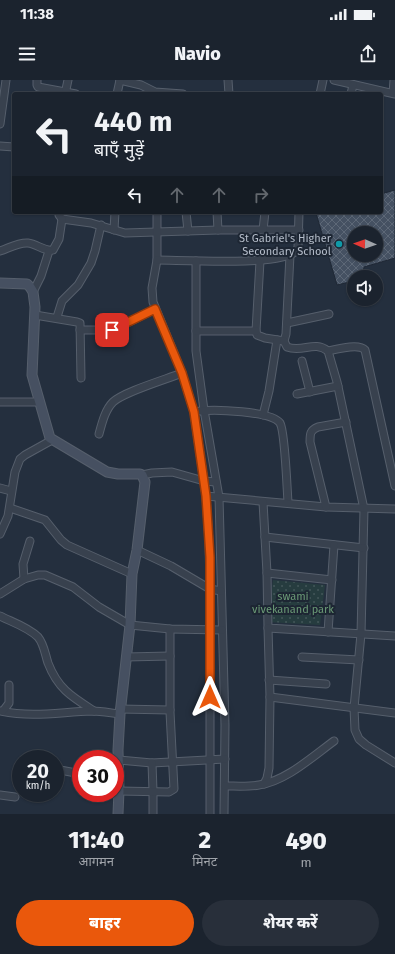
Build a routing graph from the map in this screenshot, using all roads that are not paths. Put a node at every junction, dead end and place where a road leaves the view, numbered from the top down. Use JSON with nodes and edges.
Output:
{"nodes":[{"id":1,"x":6,"y":80,"type":"edge"},
{"id":2,"x":37,"y":80,"type":"edge"},
{"id":3,"x":68,"y":80,"type":"edge"},
{"id":4,"x":120,"y":80,"type":"edge"},
{"id":5,"x":228,"y":80,"type":"edge"},
{"id":6,"x":323,"y":80,"type":"edge"},
{"id":7,"x":334,"y":80,"type":"edge"},
{"id":8,"x":394,"y":80,"type":"edge"},
{"id":9,"x":353,"y":85,"type":"junction"},
{"id":10,"x":147,"y":91,"type":"edge"},
{"id":11,"x":369,"y":91,"type":"edge"},
{"id":12,"x":60,"y":92,"type":"edge"},
{"id":13,"x":65,"y":92,"type":"edge"},
{"id":14,"x":117,"y":92,"type":"edge"},
{"id":15,"x":229,"y":92,"type":"edge"},
{"id":16,"x":320,"y":92,"type":"edge"},
{"id":17,"x":351,"y":92,"type":"edge"},
{"id":18,"x":383,"y":93,"type":"edge"},
{"id":19,"x":394,"y":94,"type":"edge"},
{"id":20,"x":0,"y":124,"type":"edge"},
{"id":21,"x":0,"y":146,"type":"edge"},
{"id":22,"x":12,"y":147,"type":"edge"},
{"id":23,"x":59,"y":214,"type":"edge"},
{"id":24,"x":115,"y":214,"type":"edge"},
{"id":25,"x":156,"y":214,"type":"edge"},
{"id":26,"x":186,"y":214,"type":"edge"},
{"id":27,"x":217,"y":214,"type":"edge"},
{"id":28,"x":265,"y":214,"type":"edge"},
{"id":29,"x":299,"y":214,"type":"edge"},
{"id":30,"x":62,"y":219,"type":"junction"},
{"id":31,"x":101,"y":226,"type":"junction"},
{"id":32,"x":114,"y":230,"type":"junction"},
{"id":33,"x":218,"y":230,"type":"junction"},
{"id":34,"x":263,"y":230,"type":"junction"},
{"id":35,"x":299,"y":230,"type":"junction"},
{"id":36,"x":188,"y":231,"type":"junction"},
{"id":37,"x":157,"y":232,"type":"junction"},
{"id":38,"x":0,"y":251,"type":"edge"},
{"id":39,"x":49,"y":251,"type":"junction"},
{"id":40,"x":290,"y":255,"type":"junction"},
{"id":41,"x":157,"y":260,"type":"junction"},
{"id":42,"x":196,"y":261,"type":"junction"},
{"id":43,"x":260,"y":261,"type":"junction"},
{"id":44,"x":0,"y":283,"type":"edge"},
{"id":45,"x":33,"y":292,"type":"junction"},
{"id":46,"x":155,"y":309,"type":"junction"},
{"id":47,"x":35,"y":312,"type":"junction"},
{"id":48,"x":329,"y":314,"type":"dead end"},
{"id":49,"x":57,"y":317,"type":"junction"},
{"id":50,"x":287,"y":323,"type":"junction"},
{"id":51,"x":80,"y":330,"type":"junction"},
{"id":52,"x":196,"y":331,"type":"junction"},
{"id":53,"x":256,"y":331,"type":"junction"},
{"id":54,"x":280,"y":340,"type":"junction"},
{"id":55,"x":328,"y":350,"type":"junction"},
{"id":56,"x":302,"y":361,"type":"dead end"},
{"id":57,"x":182,"y":373,"type":"junction"},
{"id":58,"x":81,"y":378,"type":"dead end"},
{"id":59,"x":338,"y":386,"type":"junction"},
{"id":60,"x":310,"y":392,"type":"junction"},
{"id":61,"x":297,"y":394,"type":"dead end"},
{"id":62,"x":0,"y":402,"type":"edge"},
{"id":63,"x":40,"y":402,"type":"junction"},
{"id":64,"x":204,"y":410,"type":"junction"},
{"id":65,"x":194,"y":412,"type":"junction"},
{"id":66,"x":263,"y":414,"type":"junction"},
{"id":67,"x":346,"y":422,"type":"junction"},
{"id":68,"x":99,"y":434,"type":"dead end"},
{"id":69,"x":52,"y":440,"type":"junction"},
{"id":70,"x":142,"y":475,"type":"junction"},
{"id":71,"x":204,"y":481,"type":"junction"},
{"id":72,"x":216,"y":482,"type":"junction"},
{"id":73,"x":395,"y":486,"type":"edge"},
{"id":74,"x":0,"y":488,"type":"edge"},
{"id":75,"x":11,"y":491,"type":"junction"},
{"id":76,"x":206,"y":496,"type":"junction"},
{"id":77,"x":219,"y":497,"type":"junction"},
{"id":78,"x":263,"y":502,"type":"junction"},
{"id":79,"x":288,"y":502,"type":"junction"},
{"id":80,"x":326,"y":507,"type":"junction"},
{"id":81,"x":10,"y":508,"type":"junction"},
{"id":82,"x":364,"y":509,"type":"junction"},
{"id":83,"x":395,"y":509,"type":"edge"},
{"id":84,"x":0,"y":534,"type":"edge"},
{"id":85,"x":265,"y":537,"type":"junction"},
{"id":86,"x":30,"y":541,"type":"dead end"},
{"id":87,"x":334,"y":545,"type":"junction"},
{"id":88,"x":364,"y":548,"type":"junction"},
{"id":89,"x":137,"y":550,"type":"junction"},
{"id":90,"x":267,"y":573,"type":"junction"},
{"id":91,"x":132,"y":574,"type":"junction"},
{"id":92,"x":24,"y":579,"type":"junction"},
{"id":93,"x":332,"y":580,"type":"junction"},
{"id":94,"x":210,"y":589,"type":"junction"},
{"id":95,"x":222,"y":591,"type":"junction"},
{"id":96,"x":0,"y":594,"type":"edge"},
{"id":97,"x":0,"y":616,"type":"edge"},
{"id":98,"x":130,"y":625,"type":"junction"},
{"id":99,"x":268,"y":628,"type":"junction"},
{"id":100,"x":170,"y":629,"type":"junction"},
{"id":101,"x":210,"y":630,"type":"junction"},
{"id":102,"x":222,"y":630,"type":"junction"},
{"id":103,"x":328,"y":632,"type":"junction"},
{"id":104,"x":361,"y":634,"type":"junction"},
{"id":105,"x":395,"y":636,"type":"edge"},
{"id":106,"x":170,"y":656,"type":"junction"},
{"id":107,"x":126,"y":657,"type":"junction"},
{"id":108,"x":302,"y":657,"type":"dead end"},
{"id":109,"x":359,"y":660,"type":"junction"},
{"id":110,"x":210,"y":668,"type":"junction"},
{"id":111,"x":224,"y":668,"type":"junction"},
{"id":112,"x":269,"y":680,"type":"junction"},
{"id":113,"x":326,"y":684,"type":"dead end"},
{"id":114,"x":9,"y":686,"type":"dead end"},
{"id":115,"x":270,"y":696,"type":"junction"},
{"id":116,"x":210,"y":697,"type":"junction"},
{"id":117,"x":224,"y":697,"type":"junction"},
{"id":118,"x":354,"y":708,"type":"junction"},
{"id":119,"x":170,"y":710,"type":"junction"},
{"id":120,"x":2,"y":711,"type":"edge"},
{"id":121,"x":94,"y":711,"type":"junction"},
{"id":122,"x":120,"y":711,"type":"junction"},
{"id":123,"x":395,"y":713,"type":"edge"},
{"id":124,"x":211,"y":725,"type":"junction"},
{"id":125,"x":225,"y":725,"type":"junction"},
{"id":126,"x":334,"y":741,"type":"dead end"},
{"id":127,"x":119,"y":750,"type":"edge"},
{"id":128,"x":211,"y":759,"type":"junction"},
{"id":129,"x":225,"y":759,"type":"junction"},
{"id":130,"x":124,"y":760,"type":"edge"},
{"id":131,"x":172,"y":761,"type":"junction"},
{"id":132,"x":152,"y":763,"type":"junction"},
{"id":133,"x":395,"y":763,"type":"edge"},
{"id":134,"x":264,"y":784,"type":"junction"},
{"id":135,"x":225,"y":786,"type":"junction"},
{"id":136,"x":124,"y":790,"type":"edge"},
{"id":137,"x":154,"y":791,"type":"junction"},
{"id":138,"x":0,"y":795,"type":"edge"},
{"id":139,"x":12,"y":797,"type":"edge"},
{"id":140,"x":119,"y":802,"type":"edge"},
{"id":141,"x":118,"y":814,"type":"edge"},
{"id":142,"x":152,"y":814,"type":"edge"},
{"id":143,"x":210,"y":814,"type":"edge"},
{"id":144,"x":224,"y":814,"type":"edge"}],
"edges":[{"from":1,"to":20,"type":"street"},
{"from":2,"to":12,"type":"street"},
{"from":3,"to":13,"type":"street"},
{"from":4,"to":10,"type":"street"},
{"from":4,"to":14,"type":"street"},
{"from":5,"to":15,"type":"street"},
{"from":6,"to":16,"type":"street"},
{"from":7,"to":9,"type":"street"},
{"from":8,"to":19,"type":"street"},
{"from":9,"to":11,"type":"street"},
{"from":9,"to":17,"type":"street"},
{"from":18,"to":19,"type":"street"},
{"from":21,"to":22,"type":"street"},
{"from":23,"to":30,"type":"street"},
{"from":24,"to":32,"type":"street"},
{"from":25,"to":37,"type":"street"},
{"from":26,"to":36,"type":"street"},
{"from":27,"to":33,"type":"street"},
{"from":28,"to":34,"type":"street"},
{"from":29,"to":35,"type":"street"},
{"from":30,"to":31,"type":"street"},
{"from":30,"to":39,"type":"street"},
{"from":31,"to":32,"type":"street"},
{"from":31,"to":49,"type":"street"},
{"from":32,"to":37,"type":"street"},
{"from":33,"to":34,"type":"street"},
{"from":33,"to":36,"type":"street"},
{"from":34,"to":35,"type":"street"},
{"from":35,"to":40,"type":"street"},
{"from":36,"to":37,"type":"street"},
{"from":37,"to":41,"type":"street"},
{"from":38,"to":39,"type":"street"},
{"from":39,"to":45,"type":"street"},
{"from":40,"to":43,"type":"street"},
{"from":40,"to":50,"type":"street"},
{"from":41,"to":42,"type":"street"},
{"from":41,"to":46,"type":"street"},
{"from":42,"to":43,"type":"street"},
{"from":42,"to":52,"type":"street"},
{"from":43,"to":53,"type":"street"},
{"from":44,"to":45,"type":"street"},
{"from":45,"to":47,"type":"street"},
{"from":46,"to":51,"type":"street"},
{"from":46,"to":57,"type":"street"},
{"from":47,"to":49,"type":"street"},
{"from":47,"to":63,"type":"street"},
{"from":48,"to":50,"type":"street"},
{"from":49,"to":51,"type":"street"},
{"from":50,"to":54,"type":"street"},
{"from":51,"to":58,"type":"street"},
{"from":52,"to":53,"type":"street"},
{"from":52,"to":64,"type":"street"},
{"from":53,"to":54,"type":"street"},
{"from":54,"to":55,"type":"street"},
{"from":54,"to":66,"type":"street"},
{"from":55,"to":59,"type":"street"},
{"from":55,"to":73,"type":"street"},
{"from":56,"to":60,"type":"street"},
{"from":57,"to":65,"type":"street"},
{"from":57,"to":68,"type":"street"},
{"from":59,"to":60,"type":"street"},
{"from":59,"to":67,"type":"street"},
{"from":60,"to":61,"type":"street"},
{"from":62,"to":63,"type":"street"},
{"from":63,"to":69,"type":"street"},
{"from":64,"to":65,"type":"street"},
{"from":64,"to":66,"type":"street"},
{"from":64,"to":72,"type":"street"},
{"from":65,"to":71,"type":"street"},
{"from":66,"to":79,"type":"street"},
{"from":67,"to":80,"type":"street"},
{"from":67,"to":82,"type":"street"},
{"from":69,"to":70,"type":"street"},
{"from":69,"to":75,"type":"street"},
{"from":70,"to":71,"type":"street"},
{"from":70,"to":89,"type":"street"},
{"from":71,"to":72,"type":"street"},
{"from":71,"to":76,"type":"street"},
{"from":72,"to":77,"type":"street"},
{"from":74,"to":75,"type":"street"},
{"from":75,"to":81,"type":"street"},
{"from":76,"to":77,"type":"street"},
{"from":76,"to":94,"type":"street"},
{"from":77,"to":78,"type":"street"},
{"from":77,"to":95,"type":"street"},
{"from":78,"to":79,"type":"street"},
{"from":78,"to":85,"type":"street"},
{"from":79,"to":80,"type":"street"},
{"from":80,"to":82,"type":"street"},
{"from":81,"to":84,"type":"street"},
{"from":81,"to":91,"type":"street"},
{"from":82,"to":83,"type":"street"},
{"from":82,"to":88,"type":"street"},
{"from":85,"to":87,"type":"street"},
{"from":85,"to":90,"type":"street"},
{"from":86,"to":92,"type":"street"},
{"from":87,"to":88,"type":"street"},
{"from":87,"to":93,"type":"street"},
{"from":88,"to":104,"type":"street"},
{"from":89,"to":91,"type":"street"},
{"from":89,"to":94,"type":"street"},
{"from":90,"to":93,"type":"street"},
{"from":90,"to":99,"type":"street"},
{"from":91,"to":98,"type":"street"},
{"from":92,"to":96,"type":"street"},
{"from":92,"to":98,"type":"street"},
{"from":93,"to":103,"type":"street"},
{"from":94,"to":95,"type":"street"},
{"from":94,"to":101,"type":"street"},
{"from":95,"to":102,"type":"street"},
{"from":97,"to":121,"type":"street"},
{"from":98,"to":100,"type":"street"},
{"from":98,"to":107,"type":"street"},
{"from":99,"to":103,"type":"street"},
{"from":99,"to":112,"type":"street"},
{"from":100,"to":101,"type":"street"},
{"from":100,"to":106,"type":"street"},
{"from":101,"to":102,"type":"street"},
{"from":101,"to":110,"type":"street"},
{"from":102,"to":111,"type":"street"},
{"from":103,"to":104,"type":"street"},
{"from":104,"to":105,"type":"street"},
{"from":104,"to":109,"type":"street"},
{"from":106,"to":107,"type":"street"},
{"from":106,"to":119,"type":"street"},
{"from":107,"to":122,"type":"street"},
{"from":108,"to":109,"type":"street"},
{"from":109,"to":118,"type":"street"},
{"from":110,"to":111,"type":"street"},
{"from":110,"to":116,"type":"street"},
{"from":111,"to":117,"type":"street"},
{"from":112,"to":113,"type":"street"},
{"from":112,"to":115,"type":"street"},
{"from":114,"to":120,"type":"street"},
{"from":115,"to":118,"type":"street"},
{"from":115,"to":134,"type":"street"},
{"from":116,"to":117,"type":"street"},
{"from":116,"to":124,"type":"street"},
{"from":117,"to":125,"type":"street"},
{"from":118,"to":123,"type":"street"},
{"from":118,"to":133,"type":"street"},
{"from":119,"to":122,"type":"street"},
{"from":119,"to":131,"type":"street"},
{"from":120,"to":121,"type":"street"},
{"from":121,"to":122,"type":"street"},
{"from":122,"to":127,"type":"street"},
{"from":124,"to":125,"type":"street"},
{"from":124,"to":128,"type":"street"},
{"from":125,"to":129,"type":"street"},
{"from":126,"to":134,"type":"street"},
{"from":128,"to":129,"type":"street"},
{"from":128,"to":131,"type":"street"},
{"from":128,"to":143,"type":"street"},
{"from":129,"to":135,"type":"street"},
{"from":130,"to":132,"type":"street"},
{"from":131,"to":132,"type":"street"},
{"from":131,"to":137,"type":"street"},
{"from":132,"to":137,"type":"street"},
{"from":134,"to":135,"type":"street"},
{"from":135,"to":144,"type":"street"},
{"from":136,"to":137,"type":"street"},
{"from":137,"to":142,"type":"street"},
{"from":138,"to":139,"type":"street"},
{"from":140,"to":141,"type":"street"}]}
